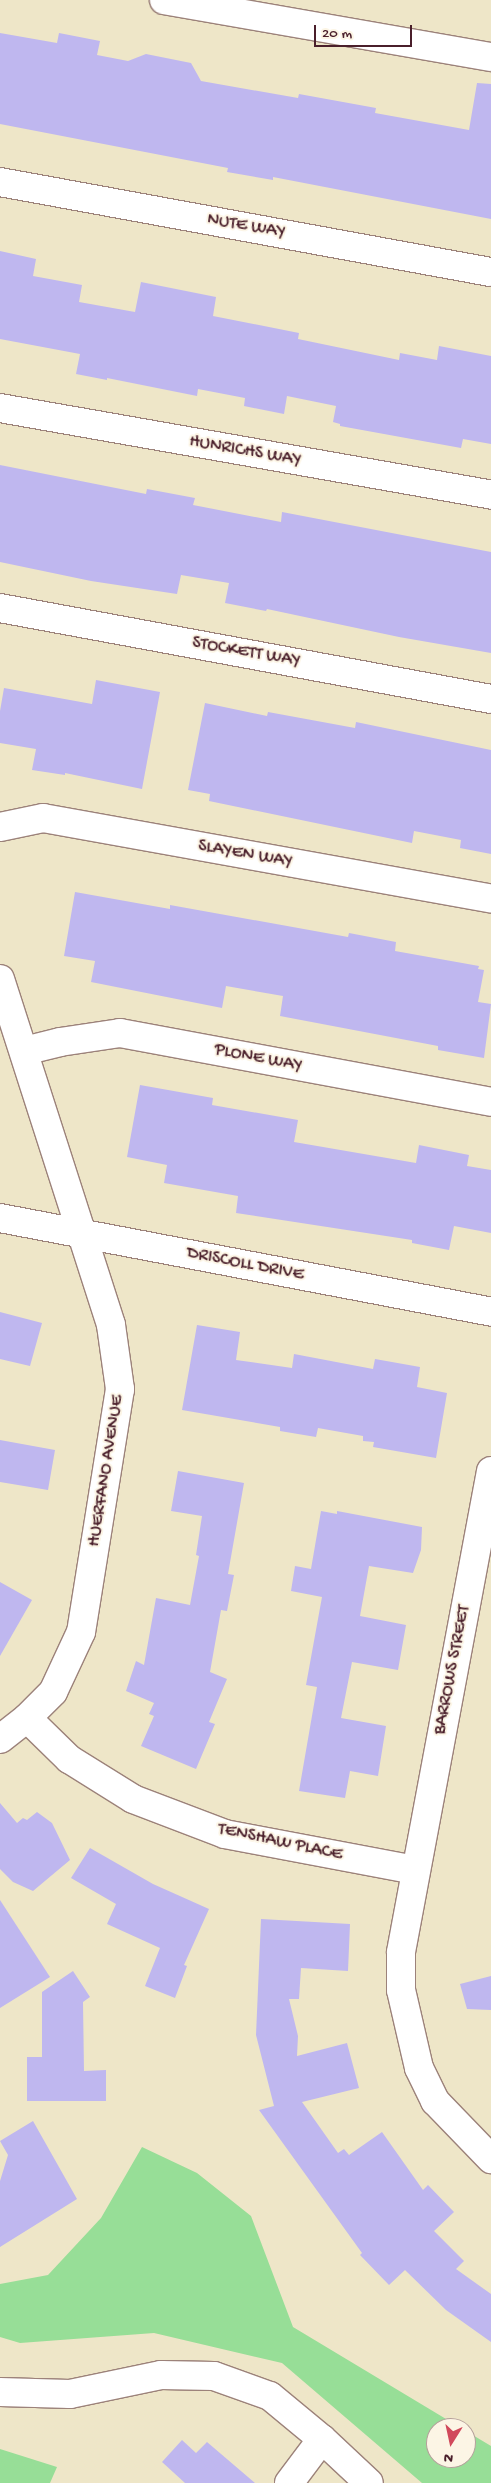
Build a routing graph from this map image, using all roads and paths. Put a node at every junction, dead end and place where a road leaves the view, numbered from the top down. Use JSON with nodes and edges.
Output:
{"nodes":[{"id":1,"x":164,"y":0,"type":"edge"},
{"id":2,"x":491,"y":57,"type":"edge"},
{"id":3,"x":0,"y":182,"type":"edge"},
{"id":4,"x":491,"y":272,"type":"edge"},
{"id":5,"x":0,"y":408,"type":"edge"},
{"id":6,"x":491,"y":496,"type":"edge"},
{"id":7,"x":0,"y":608,"type":"edge"},
{"id":8,"x":491,"y":699,"type":"edge"},
{"id":9,"x":0,"y":827,"type":"edge"},
{"id":10,"x":491,"y":899,"type":"edge"},
{"id":11,"x":0,"y":979,"type":"edge"},
{"id":12,"x":24,"y":1051,"type":"junction"},
{"id":13,"x":491,"y":1102,"type":"edge"},
{"id":14,"x":0,"y":1218,"type":"edge"},
{"id":15,"x":81,"y":1234,"type":"junction"},
{"id":16,"x":491,"y":1312,"type":"edge"},
{"id":17,"x":491,"y":1471,"type":"edge"},
{"id":18,"x":27,"y":1718,"type":"junction"},
{"id":19,"x":0,"y":1739,"type":"edge"},
{"id":20,"x":415,"y":1870,"type":"junction"},
{"id":21,"x":491,"y":2159,"type":"edge"},
{"id":22,"x":0,"y":2392,"type":"edge"},
{"id":23,"x":322,"y":2439,"type":"junction"},
{"id":24,"x":289,"y":2483,"type":"edge"},
{"id":25,"x":369,"y":2483,"type":"edge"}],
"edges":[{"from":1,"to":2,"type":"street"},
{"from":3,"to":4,"type":"street","name":"NUTE WAY"},
{"from":5,"to":6,"type":"street","name":"HUNRICHS WAY"},
{"from":7,"to":8,"type":"street","name":"STOCKETT WAY"},
{"from":9,"to":10,"type":"street","name":"SLAYEN WAY"},
{"from":11,"to":12,"type":"street","name":"HUERFANO AVENUE"},
{"from":12,"to":13,"type":"street","name":"PLONE WAY"},
{"from":12,"to":15,"type":"street","name":"HUERFANO AVENUE"},
{"from":14,"to":15,"type":"street","name":"DRISCOLL DRIVE"},
{"from":15,"to":16,"type":"street","name":"DRISCOLL DRIVE"},
{"from":15,"to":18,"type":"street","name":"HUERFANO AVENUE"},
{"from":17,"to":20,"type":"street","name":"BARROWS STREET"},
{"from":18,"to":19,"type":"street","name":"HUERFANO AVENUE"},
{"from":18,"to":20,"type":"street","name":"TENSHAW PLACE"},
{"from":20,"to":21,"type":"street","name":"BARROWS STREET"},
{"from":22,"to":23,"type":"street"},
{"from":23,"to":24,"type":"street"},
{"from":23,"to":25,"type":"street"}]}
